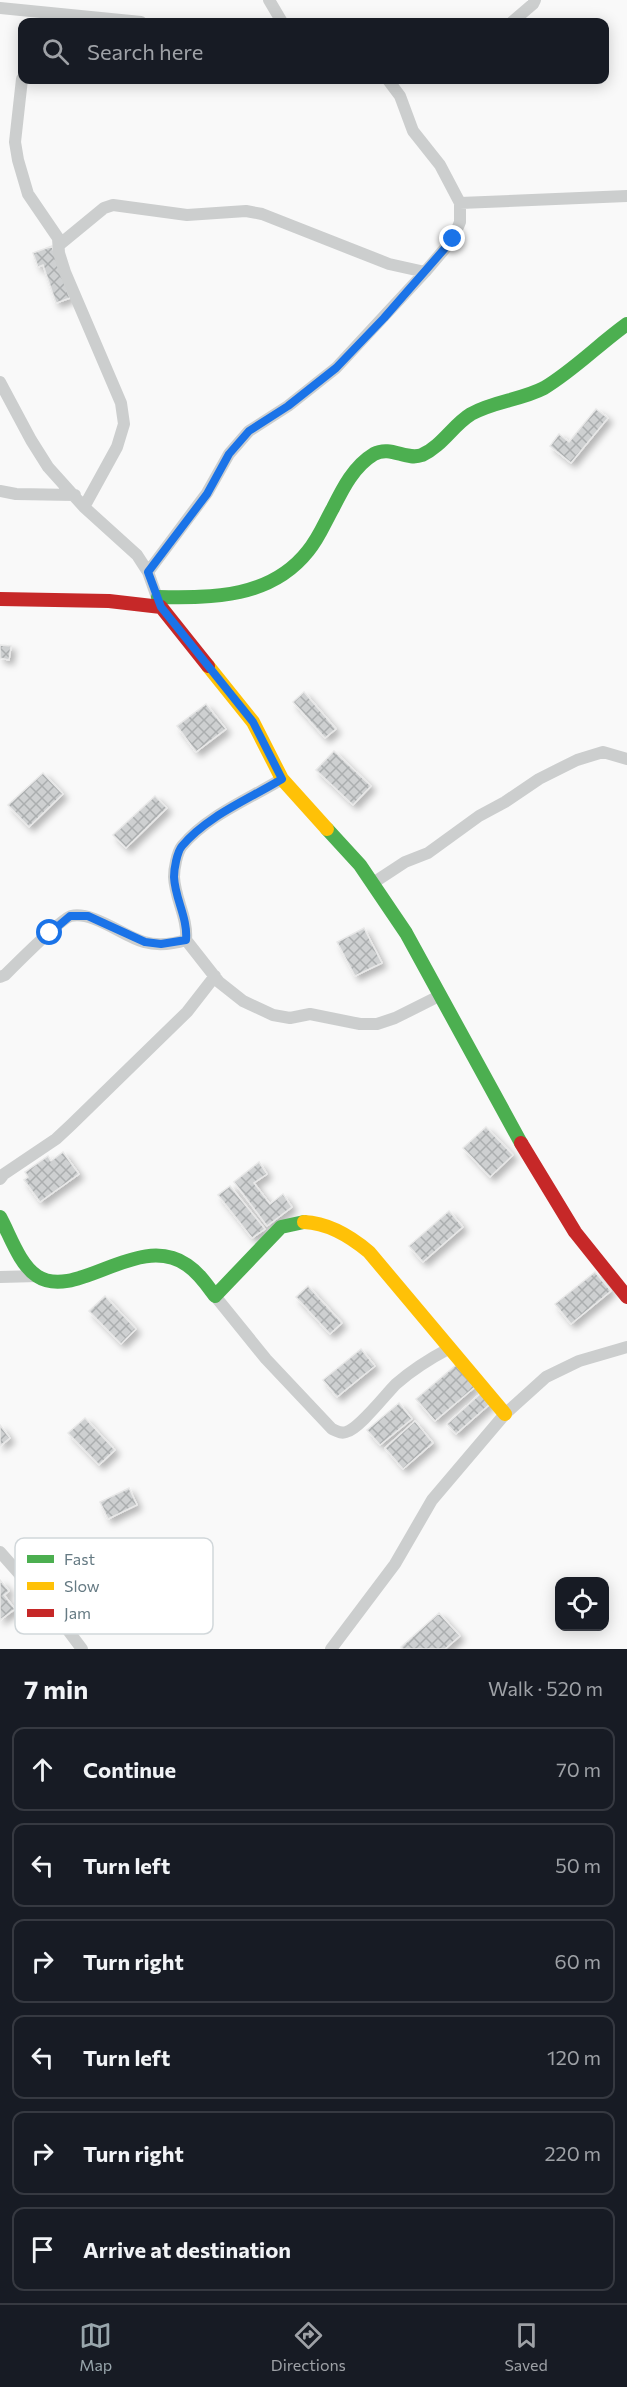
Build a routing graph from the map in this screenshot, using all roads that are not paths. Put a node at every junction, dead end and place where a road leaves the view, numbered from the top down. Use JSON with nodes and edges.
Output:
{"nodes":[{"id":1,"x":269,"y":0,"type":"edge"},
{"id":2,"x":535,"y":0,"type":"edge"},
{"id":3,"x":0,"y":8,"type":"edge"},
{"id":4,"x":30,"y":16,"type":"edge"},
{"id":5,"x":67,"y":18,"type":"edge"},
{"id":6,"x":280,"y":18,"type":"edge"},
{"id":7,"x":517,"y":18,"type":"edge"},
{"id":8,"x":21,"y":84,"type":"edge"},
{"id":9,"x":391,"y":84,"type":"edge"},
{"id":10,"x":627,"y":196,"type":"edge"},
{"id":11,"x":460,"y":202,"type":"junction"},
{"id":12,"x":59,"y":245,"type":"junction"},
{"id":13,"x":425,"y":272,"type":"junction"},
{"id":14,"x":627,"y":324,"type":"edge"},
{"id":15,"x":0,"y":382,"type":"edge"},
{"id":16,"x":0,"y":491,"type":"edge"},
{"id":17,"x":75,"y":495,"type":"junction"},
{"id":18,"x":84,"y":507,"type":"junction"},
{"id":19,"x":148,"y":572,"type":"junction"},
{"id":20,"x":0,"y":599,"type":"edge"},
{"id":21,"x":159,"y":602,"type":"junction"},
{"id":22,"x":627,"y":759,"type":"edge"},
{"id":23,"x":282,"y":779,"type":"junction"},
{"id":24,"x":373,"y":883,"type":"junction"},
{"id":25,"x":186,"y":940,"type":"junction"},
{"id":26,"x":215,"y":976,"type":"junction"},
{"id":27,"x":0,"y":977,"type":"edge"},
{"id":28,"x":439,"y":996,"type":"junction"},
{"id":29,"x":0,"y":1179,"type":"edge"},
{"id":30,"x":0,"y":1217,"type":"edge"},
{"id":31,"x":38,"y":1276,"type":"junction"},
{"id":32,"x":0,"y":1277,"type":"edge"},
{"id":33,"x":215,"y":1296,"type":"junction"},
{"id":34,"x":627,"y":1297,"type":"edge"},
{"id":35,"x":627,"y":1347,"type":"edge"},
{"id":36,"x":450,"y":1348,"type":"junction"},
{"id":37,"x":505,"y":1414,"type":"junction"},
{"id":38,"x":0,"y":1552,"type":"edge"},
{"id":39,"x":15,"y":1569,"type":"edge"},
{"id":40,"x":71,"y":1634,"type":"edge"},
{"id":41,"x":82,"y":1649,"type":"edge"},
{"id":42,"x":331,"y":1649,"type":"edge"}],
"edges":[{"from":1,"to":6,"type":"street"},
{"from":2,"to":7,"type":"street"},
{"from":3,"to":4,"type":"street"},
{"from":4,"to":5,"type":"street"},
{"from":8,"to":12,"type":"street"},
{"from":9,"to":11,"type":"street"},
{"from":10,"to":11,"type":"street"},
{"from":11,"to":13,"type":"street"},
{"from":12,"to":13,"type":"street"},
{"from":12,"to":18,"type":"street"},
{"from":13,"to":19,"type":"street"},
{"from":14,"to":21,"type":"street"},
{"from":15,"to":17,"type":"street"},
{"from":16,"to":17,"type":"street"},
{"from":17,"to":18,"type":"street"},
{"from":18,"to":19,"type":"street"},
{"from":19,"to":21,"type":"street"},
{"from":20,"to":21,"type":"street"},
{"from":21,"to":23,"type":"street"},
{"from":22,"to":24,"type":"street"},
{"from":23,"to":24,"type":"street"},
{"from":23,"to":25,"type":"street"},
{"from":24,"to":28,"type":"street"},
{"from":25,"to":26,"type":"street"},
{"from":25,"to":27,"type":"street"},
{"from":26,"to":28,"type":"street"},
{"from":26,"to":29,"type":"street"},
{"from":28,"to":34,"type":"street"},
{"from":30,"to":31,"type":"street"},
{"from":31,"to":32,"type":"street"},
{"from":31,"to":33,"type":"street"},
{"from":33,"to":36,"type":"street"},
{"from":33,"to":36,"type":"street"},
{"from":35,"to":37,"type":"street"},
{"from":36,"to":37,"type":"street"},
{"from":37,"to":42,"type":"street"},
{"from":38,"to":39,"type":"street"},
{"from":40,"to":41,"type":"street"}]}
